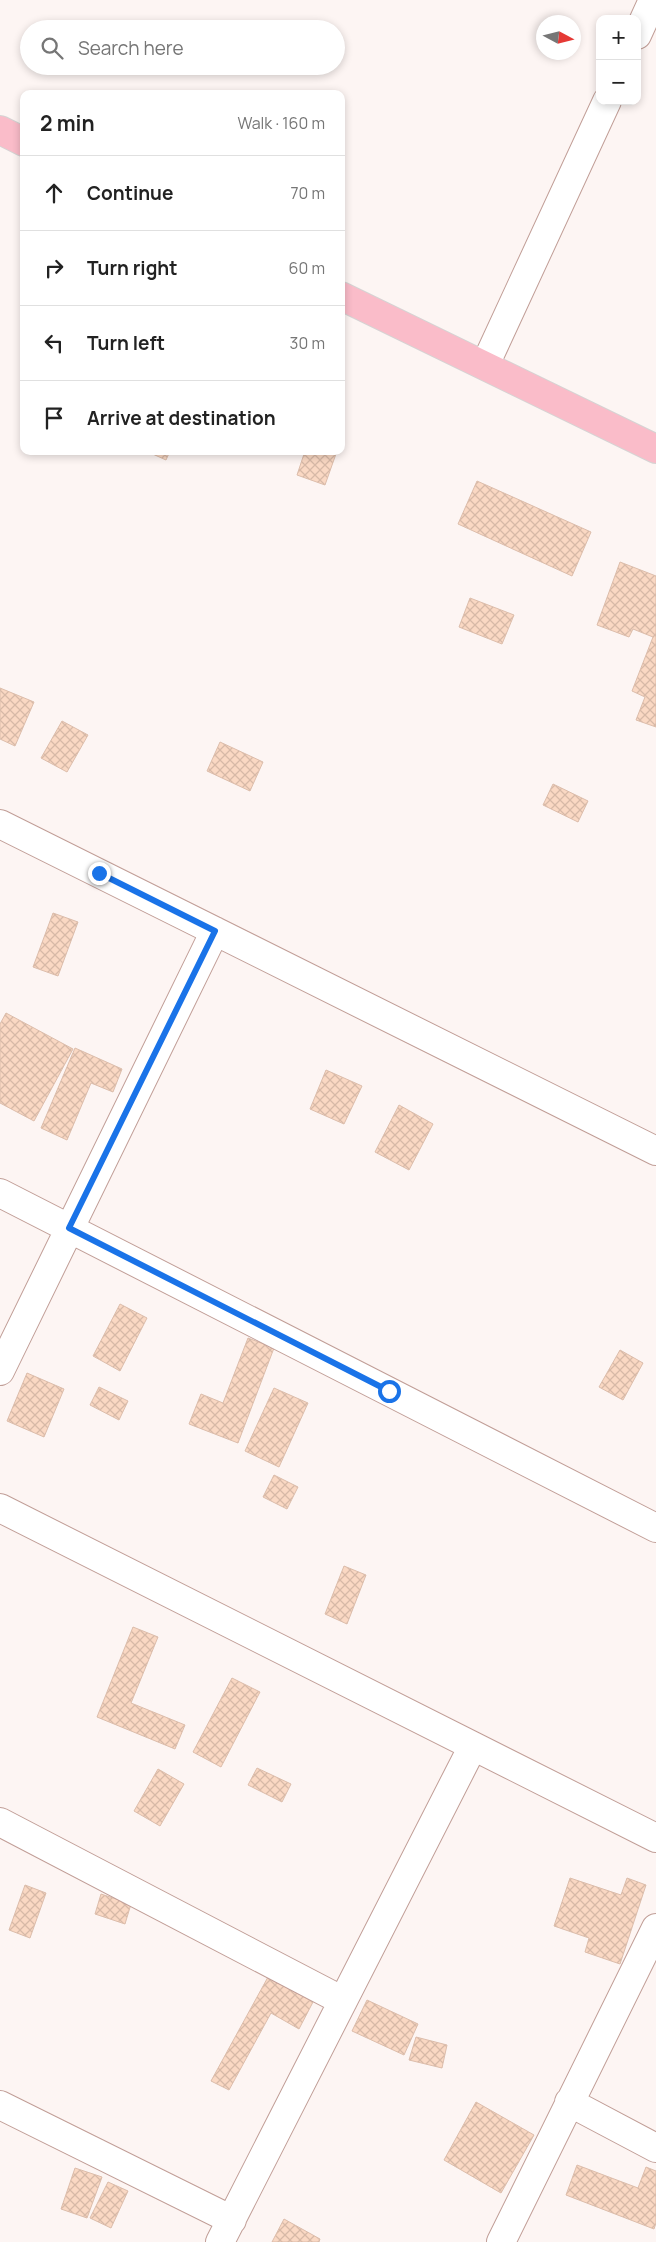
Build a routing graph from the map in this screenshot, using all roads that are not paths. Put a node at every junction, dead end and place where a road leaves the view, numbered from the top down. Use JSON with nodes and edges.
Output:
{"nodes":[{"id":1,"x":653,"y":0,"type":"edge"},
{"id":2,"x":641,"y":26,"type":"edge"},
{"id":3,"x":605,"y":105,"type":"edge"},
{"id":4,"x":0,"y":130,"type":"edge"},
{"id":5,"x":20,"y":140,"type":"edge"},
{"id":6,"x":345,"y":298,"type":"edge"},
{"id":7,"x":484,"y":365,"type":"junction"},
{"id":8,"x":656,"y":449,"type":"edge"},
{"id":9,"x":0,"y":824,"type":"edge"},
{"id":10,"x":215,"y":931,"type":"junction"},
{"id":11,"x":656,"y":1151,"type":"edge"},
{"id":12,"x":0,"y":1193,"type":"edge"},
{"id":13,"x":69,"y":1228,"type":"junction"},
{"id":14,"x":0,"y":1371,"type":"edge"},
{"id":15,"x":0,"y":1508,"type":"edge"},
{"id":16,"x":656,"y":1528,"type":"edge"},
{"id":17,"x":473,"y":1746,"type":"junction"},
{"id":18,"x":0,"y":1822,"type":"edge"},
{"id":19,"x":656,"y":1838,"type":"edge"},
{"id":20,"x":656,"y":1928,"type":"edge"},
{"id":21,"x":343,"y":2001,"type":"junction"},
{"id":22,"x":569,"y":2102,"type":"junction"},
{"id":23,"x":0,"y":2105,"type":"edge"},
{"id":24,"x":656,"y":2148,"type":"edge"},
{"id":25,"x":226,"y":2231,"type":"edge"},
{"id":26,"x":501,"y":2242,"type":"edge"}],
"edges":[{"from":1,"to":2,"type":"street"},
{"from":3,"to":7,"type":"street"},
{"from":4,"to":5,"type":"main road"},
{"from":6,"to":7,"type":"main road"},
{"from":7,"to":8,"type":"main road"},
{"from":9,"to":10,"type":"street"},
{"from":10,"to":11,"type":"street"},
{"from":10,"to":13,"type":"street"},
{"from":12,"to":13,"type":"street"},
{"from":13,"to":14,"type":"street"},
{"from":13,"to":16,"type":"street"},
{"from":15,"to":17,"type":"street"},
{"from":17,"to":19,"type":"street"},
{"from":17,"to":21,"type":"street"},
{"from":18,"to":21,"type":"street"},
{"from":20,"to":22,"type":"street"},
{"from":21,"to":25,"type":"street"},
{"from":22,"to":24,"type":"street"},
{"from":22,"to":26,"type":"street"},
{"from":23,"to":25,"type":"street"}]}
